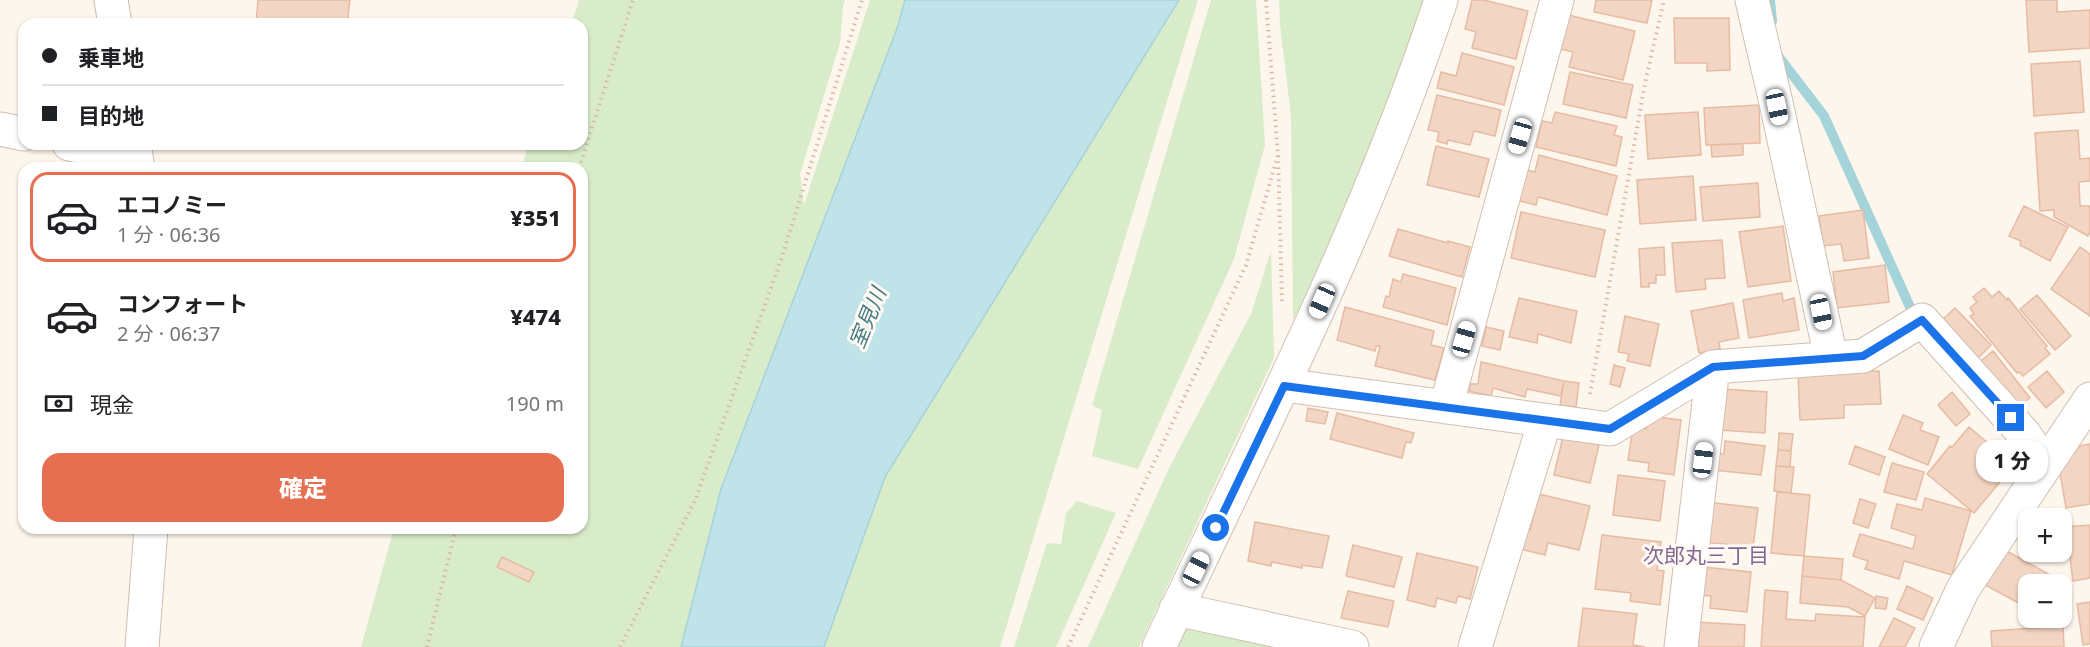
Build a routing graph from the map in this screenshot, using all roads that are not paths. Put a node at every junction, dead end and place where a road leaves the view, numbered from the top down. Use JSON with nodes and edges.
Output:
{"nodes":[{"id":1,"x":111,"y":0,"type":"edge"},
{"id":2,"x":1441,"y":0,"type":"edge"},
{"id":3,"x":1557,"y":0,"type":"edge"},
{"id":4,"x":1752,"y":0,"type":"edge"},
{"id":5,"x":114,"y":18,"type":"edge"},
{"id":6,"x":0,"y":129,"type":"edge"},
{"id":7,"x":18,"y":133,"type":"edge"},
{"id":8,"x":100,"y":150,"type":"edge"},
{"id":9,"x":136,"y":157,"type":"edge"},
{"id":10,"x":1831,"y":358,"type":"junction"},
{"id":11,"x":1713,"y":367,"type":"junction"},
{"id":12,"x":1284,"y":386,"type":"junction"},
{"id":13,"x":2090,"y":399,"type":"edge"},
{"id":14,"x":1446,"y":407,"type":"junction"},
{"id":15,"x":1545,"y":421,"type":"junction"},
{"id":16,"x":2045,"y":466,"type":"junction"},
{"id":17,"x":151,"y":534,"type":"edge"},
{"id":18,"x":1176,"y":609,"type":"junction"},
{"id":19,"x":142,"y":647,"type":"edge"},
{"id":20,"x":1159,"y":647,"type":"edge"},
{"id":21,"x":1352,"y":647,"type":"edge"},
{"id":22,"x":1475,"y":647,"type":"edge"},
{"id":23,"x":1681,"y":647,"type":"edge"},
{"id":24,"x":1936,"y":647,"type":"edge"}],
"edges":[{"from":1,"to":5,"type":"street"},
{"from":2,"to":12,"type":"street"},
{"from":3,"to":14,"type":"street"},
{"from":4,"to":10,"type":"street"},
{"from":6,"to":7,"type":"street"},
{"from":8,"to":9,"type":"street"},
{"from":10,"to":11,"type":"street"},
{"from":10,"to":16,"type":"street"},
{"from":11,"to":15,"type":"street"},
{"from":11,"to":23,"type":"street"},
{"from":12,"to":14,"type":"street"},
{"from":12,"to":18,"type":"street"},
{"from":13,"to":16,"type":"street"},
{"from":14,"to":15,"type":"street"},
{"from":15,"to":22,"type":"street"},
{"from":16,"to":24,"type":"street"},
{"from":17,"to":19,"type":"street"},
{"from":18,"to":20,"type":"street"},
{"from":18,"to":21,"type":"street"}]}
